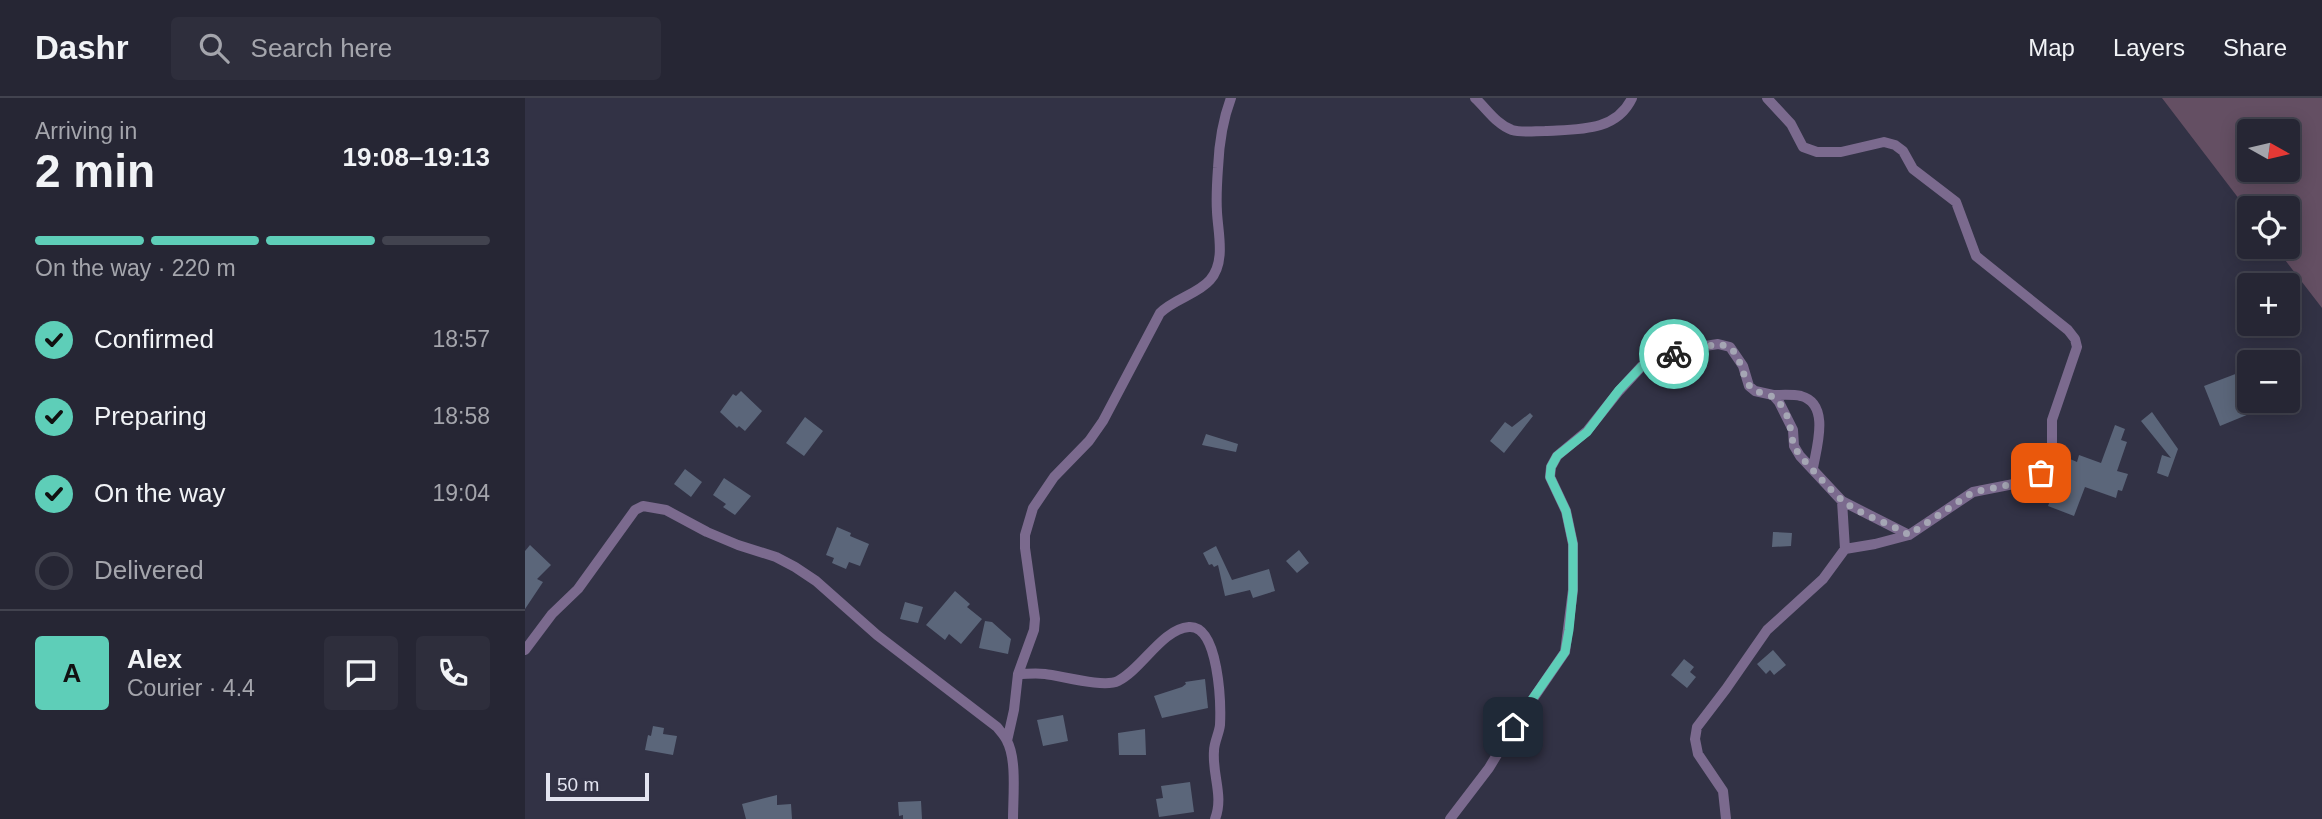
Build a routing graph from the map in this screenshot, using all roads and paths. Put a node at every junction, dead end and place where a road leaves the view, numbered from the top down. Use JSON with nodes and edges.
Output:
{"nodes":[{"id":1,"x":1231,"y":98,"type":"edge"},
{"id":2,"x":1475,"y":98,"type":"edge"},
{"id":3,"x":1632,"y":98,"type":"edge"},
{"id":4,"x":1767,"y":98,"type":"edge"},
{"id":5,"x":1773,"y":395,"type":"junction"},
{"id":6,"x":1813,"y":468,"type":"junction"},
{"id":7,"x":1842,"y":501,"type":"junction"},
{"id":8,"x":1909,"y":535,"type":"junction"},
{"id":9,"x":1845,"y":549,"type":"junction"},
{"id":10,"x":525,"y":650,"type":"edge"},
{"id":11,"x":1018,"y":674,"type":"junction"},
{"id":12,"x":1007,"y":741,"type":"junction"},
{"id":13,"x":1013,"y":819,"type":"edge"},
{"id":14,"x":1215,"y":819,"type":"edge"},
{"id":15,"x":1450,"y":819,"type":"edge"},
{"id":16,"x":1726,"y":819,"type":"edge"}],
"edges":[{"from":1,"to":11,"type":"street"},
{"from":2,"to":3,"type":"street"},
{"from":4,"to":8,"type":"street"},
{"from":5,"to":6,"type":"street"},
{"from":5,"to":6,"type":"street"},
{"from":5,"to":15,"type":"street"},
{"from":6,"to":7,"type":"street"},
{"from":7,"to":8,"type":"street"},
{"from":7,"to":9,"type":"street"},
{"from":8,"to":9,"type":"street"},
{"from":9,"to":16,"type":"street"},
{"from":10,"to":12,"type":"street"},
{"from":11,"to":12,"type":"street"},
{"from":11,"to":14,"type":"street"},
{"from":12,"to":13,"type":"street"}]}
